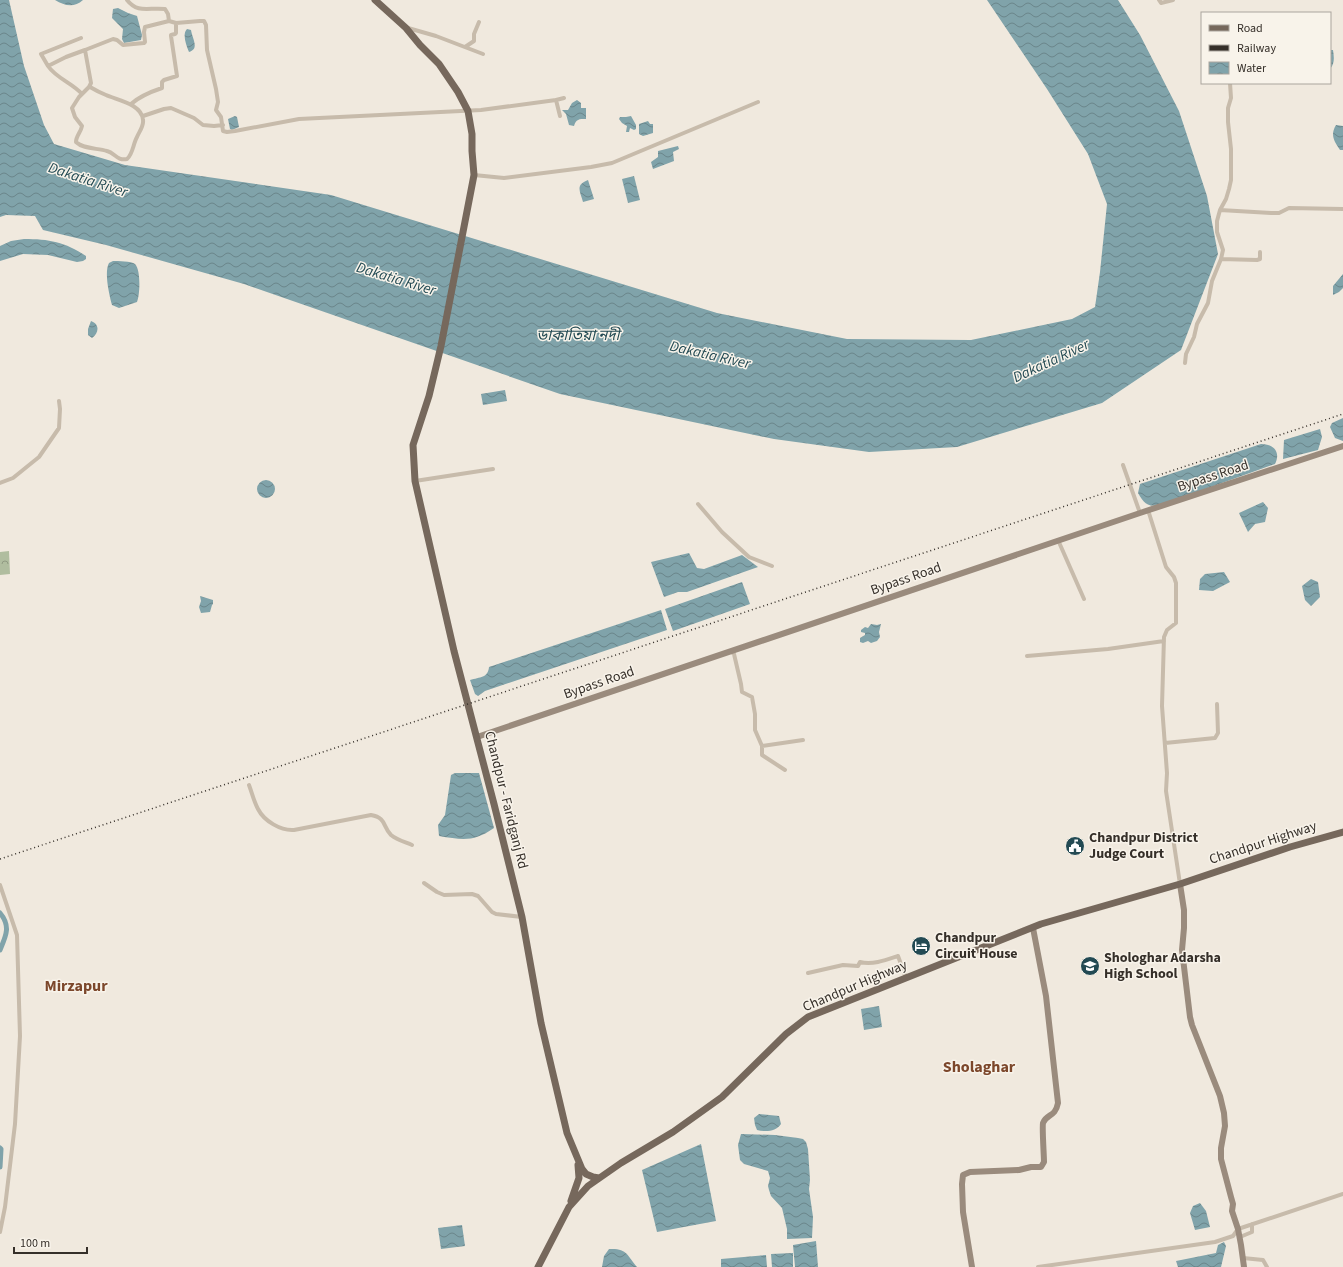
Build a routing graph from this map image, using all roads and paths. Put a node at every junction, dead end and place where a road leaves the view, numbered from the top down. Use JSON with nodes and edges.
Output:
{"nodes":[{"id":1,"x":127,"y":0,"type":"edge"},
{"id":2,"x":375,"y":0,"type":"edge"},
{"id":3,"x":1159,"y":0,"type":"edge"},
{"id":4,"x":1173,"y":0,"type":"edge"},
{"id":5,"x":169,"y":21,"type":"junction"},
{"id":6,"x":480,"y":22,"type":"dead end"},
{"id":7,"x":176,"y":23,"type":"junction"},
{"id":8,"x":406,"y":28,"type":"junction"},
{"id":9,"x":81,"y":38,"type":"dead end"},
{"id":10,"x":465,"y":47,"type":"junction"},
{"id":11,"x":86,"y":50,"type":"junction"},
{"id":12,"x":483,"y":54,"type":"dead end"},
{"id":13,"x":48,"y":66,"type":"junction"},
{"id":14,"x":1230,"y":84,"type":"edge"},
{"id":15,"x":90,"y":87,"type":"junction"},
{"id":16,"x":82,"y":94,"type":"junction"},
{"id":17,"x":564,"y":98,"type":"dead end"},
{"id":18,"x":556,"y":100,"type":"junction"},
{"id":19,"x":758,"y":102,"type":"dead end"},
{"id":20,"x":131,"y":104,"type":"junction"},
{"id":21,"x":468,"y":111,"type":"junction"},
{"id":22,"x":143,"y":116,"type":"junction"},
{"id":23,"x":560,"y":116,"type":"dead end"},
{"id":24,"x":223,"y":125,"type":"junction"},
{"id":25,"x":474,"y":175,"type":"junction"},
{"id":26,"x":1343,"y":209,"type":"edge"},
{"id":27,"x":1220,"y":210,"type":"junction"},
{"id":28,"x":1260,"y":252,"type":"dead end"},
{"id":29,"x":1222,"y":259,"type":"junction"},
{"id":30,"x":1185,"y":364,"type":"dead end"},
{"id":31,"x":59,"y":401,"type":"dead end"},
{"id":32,"x":1343,"y":446,"type":"edge"},
{"id":33,"x":1123,"y":465,"type":"dead end"},
{"id":34,"x":493,"y":469,"type":"dead end"},
{"id":35,"x":415,"y":481,"type":"junction"},
{"id":36,"x":0,"y":483,"type":"edge"},
{"id":37,"x":698,"y":504,"type":"dead end"},
{"id":38,"x":1148,"y":510,"type":"junction"},
{"id":39,"x":1140,"y":513,"type":"junction"},
{"id":40,"x":1058,"y":540,"type":"junction"},
{"id":41,"x":772,"y":566,"type":"dead end"},
{"id":42,"x":1084,"y":599,"type":"dead end"},
{"id":43,"x":1164,"y":641,"type":"junction"},
{"id":44,"x":731,"y":651,"type":"junction"},
{"id":45,"x":1027,"y":656,"type":"dead end"},
{"id":46,"x":1218,"y":704,"type":"dead end"},
{"id":47,"x":477,"y":737,"type":"junction"},
{"id":48,"x":803,"y":740,"type":"dead end"},
{"id":49,"x":1165,"y":743,"type":"junction"},
{"id":50,"x":762,"y":746,"type":"junction"},
{"id":51,"x":785,"y":770,"type":"dead end"},
{"id":52,"x":249,"y":785,"type":"dead end"},
{"id":53,"x":1343,"y":832,"type":"edge"},
{"id":54,"x":412,"y":845,"type":"dead end"},
{"id":55,"x":424,"y":883,"type":"dead end"},
{"id":56,"x":1180,"y":884,"type":"junction"},
{"id":57,"x":0,"y":885,"type":"edge"},
{"id":58,"x":522,"y":917,"type":"junction"},
{"id":59,"x":1033,"y":928,"type":"junction"},
{"id":60,"x":808,"y":973,"type":"dead end"},
{"id":61,"x":906,"y":978,"type":"junction"},
{"id":62,"x":578,"y":1161,"type":"junction"},
{"id":63,"x":599,"y":1178,"type":"junction"},
{"id":64,"x":1343,"y":1194,"type":"edge"},
{"id":65,"x":570,"y":1207,"type":"junction"},
{"id":66,"x":1252,"y":1224,"type":"junction"},
{"id":67,"x":1238,"y":1229,"type":"junction"},
{"id":68,"x":0,"y":1232,"type":"edge"},
{"id":69,"x":1240,"y":1237,"type":"junction"},
{"id":70,"x":1243,"y":1258,"type":"junction"},
{"id":71,"x":538,"y":1267,"type":"edge"},
{"id":72,"x":972,"y":1267,"type":"edge"},
{"id":73,"x":1038,"y":1267,"type":"edge"},
{"id":74,"x":1244,"y":1267,"type":"edge"},
{"id":75,"x":1267,"y":1267,"type":"edge"}],
"edges":[{"from":1,"to":5,"type":"street"},
{"from":2,"to":8,"type":"main road"},
{"from":3,"to":4,"type":"street"},
{"from":5,"to":7,"type":"street"},
{"from":5,"to":11,"type":"street"},
{"from":6,"to":10,"type":"street"},
{"from":7,"to":20,"type":"street"},
{"from":7,"to":24,"type":"street"},
{"from":8,"to":10,"type":"street"},
{"from":8,"to":21,"type":"main road"},
{"from":9,"to":13,"type":"street"},
{"from":10,"to":12,"type":"street"},
{"from":11,"to":13,"type":"street"},
{"from":11,"to":15,"type":"street"},
{"from":13,"to":16,"type":"street"},
{"from":14,"to":27,"type":"street"},
{"from":15,"to":16,"type":"street"},
{"from":15,"to":20,"type":"street"},
{"from":16,"to":22,"type":"street"},
{"from":17,"to":18,"type":"street"},
{"from":18,"to":21,"type":"street"},
{"from":18,"to":23,"type":"street"},
{"from":19,"to":25,"type":"street"},
{"from":20,"to":22,"type":"street"},
{"from":21,"to":24,"type":"street"},
{"from":21,"to":25,"type":"main road"},
{"from":22,"to":24,"type":"street"},
{"from":25,"to":35,"type":"main road","name":"Chandpur - Faridganj Rd"},
{"from":26,"to":27,"type":"street"},
{"from":27,"to":29,"type":"street"},
{"from":28,"to":29,"type":"street"},
{"from":29,"to":30,"type":"street"},
{"from":31,"to":36,"type":"street"},
{"from":32,"to":38,"type":"street","name":"Bypass Road"},
{"from":33,"to":39,"type":"street"},
{"from":34,"to":35,"type":"street"},
{"from":35,"to":47,"type":"main road","name":"Chandpur - Faridganj Rd"},
{"from":37,"to":41,"type":"street"},
{"from":38,"to":39,"type":"street","name":"Bypass Road"},
{"from":38,"to":43,"type":"street"},
{"from":39,"to":40,"type":"street","name":"Bypass Road"},
{"from":40,"to":42,"type":"street"},
{"from":40,"to":44,"type":"street","name":"Bypass Road"},
{"from":43,"to":45,"type":"street"},
{"from":43,"to":49,"type":"street"},
{"from":44,"to":47,"type":"street","name":"Bypass Road"},
{"from":44,"to":50,"type":"street"},
{"from":46,"to":49,"type":"street"},
{"from":47,"to":58,"type":"main road","name":"Chandpur - Faridganj Rd"},
{"from":48,"to":50,"type":"street"},
{"from":49,"to":56,"type":"street"},
{"from":50,"to":51,"type":"street"},
{"from":52,"to":54,"type":"street"},
{"from":53,"to":56,"type":"main road","name":"Chandpur Highway"},
{"from":55,"to":58,"type":"street"},
{"from":56,"to":59,"type":"main road","name":"Chandpur Highway"},
{"from":56,"to":67,"type":"street"},
{"from":57,"to":68,"type":"street"},
{"from":58,"to":62,"type":"main road","name":"Chandpur - Faridganj Rd"},
{"from":59,"to":61,"type":"main road","name":"Chandpur Highway"},
{"from":59,"to":72,"type":"street"},
{"from":60,"to":61,"type":"street"},
{"from":61,"to":63,"type":"main road","name":"Chandpur Highway"},
{"from":62,"to":63,"type":"main road"},
{"from":62,"to":65,"type":"main road"},
{"from":63,"to":65,"type":"main road","name":"Chandpur Highway"},
{"from":64,"to":66,"type":"street"},
{"from":65,"to":71,"type":"main road"},
{"from":66,"to":67,"type":"street"},
{"from":66,"to":69,"type":"street"},
{"from":67,"to":69,"type":"street"},
{"from":67,"to":73,"type":"street"},
{"from":69,"to":70,"type":"street"},
{"from":70,"to":74,"type":"street"},
{"from":70,"to":75,"type":"street"}]}
